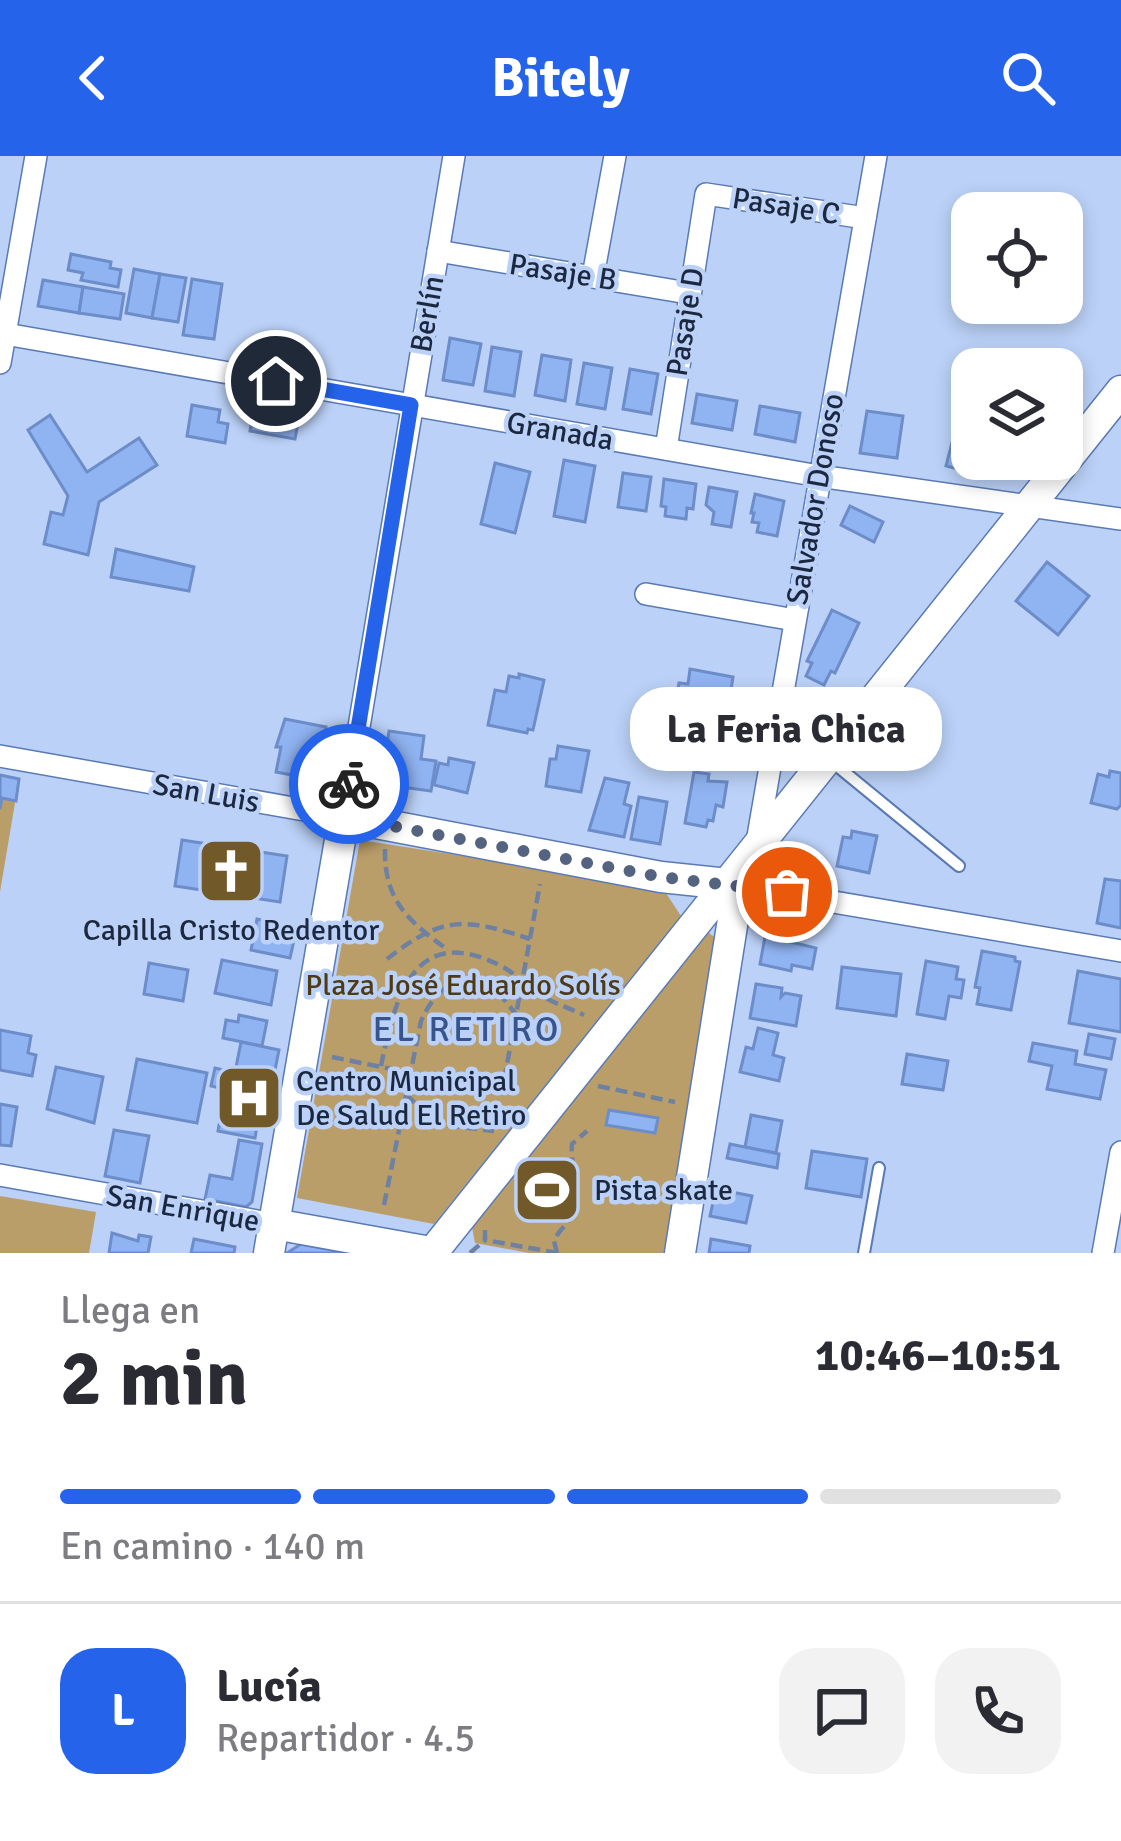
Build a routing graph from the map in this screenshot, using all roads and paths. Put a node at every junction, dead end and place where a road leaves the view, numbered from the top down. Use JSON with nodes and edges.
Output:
{"nodes":[{"id":1,"x":36,"y":156,"type":"edge"},
{"id":2,"x":454,"y":156,"type":"edge"},
{"id":3,"x":615,"y":156,"type":"edge"},
{"id":4,"x":876,"y":156,"type":"edge"},
{"id":5,"x":706,"y":194,"type":"joint"},
{"id":6,"x":866,"y":218,"type":"junction"},
{"id":7,"x":438,"y":251,"type":"junction"},
{"id":8,"x":593,"y":277,"type":"junction"},
{"id":9,"x":688,"y":293,"type":"junction"},
{"id":10,"x":3,"y":333,"type":"edge"},
{"id":11,"x":0,"y":363,"type":"edge"},
{"id":12,"x":1121,"y":391,"type":"edge"},
{"id":13,"x":411,"y":405,"type":"junction"},
{"id":14,"x":666,"y":449,"type":"junction"},
{"id":15,"x":819,"y":476,"type":"junction"},
{"id":16,"x":1031,"y":504,"type":"junction"},
{"id":17,"x":1121,"y":519,"type":"edge"},
{"id":18,"x":646,"y":594,"type":"dead end"},
{"id":19,"x":794,"y":620,"type":"junction"},
{"id":20,"x":0,"y":756,"type":"edge"},
{"id":21,"x":828,"y":759,"type":"junction"},
{"id":22,"x":344,"y":817,"type":"junction"},
{"id":23,"x":386,"y":825,"type":"junction"},
{"id":24,"x":757,"y":843,"type":"junction"},
{"id":25,"x":959,"y":866,"type":"dead end"},
{"id":26,"x":542,"y":878,"type":"dead end"},
{"id":27,"x":728,"y":884,"type":"junction"},
{"id":28,"x":423,"y":932,"type":"junction"},
{"id":29,"x":530,"y":938,"type":"junction"},
{"id":30,"x":450,"y":951,"type":"junction"},
{"id":31,"x":1121,"y":951,"type":"edge"},
{"id":32,"x":387,"y":959,"type":"dead end"},
{"id":33,"x":522,"y":980,"type":"junction"},
{"id":34,"x":516,"y":1014,"type":"junction"},
{"id":35,"x":584,"y":1015,"type":"dead end"},
{"id":36,"x":332,"y":1057,"type":"dead end"},
{"id":37,"x":381,"y":1067,"type":"junction"},
{"id":38,"x":410,"y":1072,"type":"junction"},
{"id":39,"x":592,"y":1087,"type":"dead end"},
{"id":40,"x":406,"y":1094,"type":"junction"},
{"id":41,"x":704,"y":1104,"type":"junction"},
{"id":42,"x":494,"y":1131,"type":"dead end"},
{"id":43,"x":587,"y":1131,"type":"dead end"},
{"id":44,"x":1121,"y":1152,"type":"edge"},
{"id":45,"x":878,"y":1168,"type":"dead end"},
{"id":46,"x":0,"y":1175,"type":"edge"},
{"id":47,"x":384,"y":1205,"type":"dead end"},
{"id":48,"x":485,"y":1225,"type":"dead end"},
{"id":49,"x":271,"y":1239,"type":"edge"},
{"id":50,"x":485,"y":1240,"type":"junction"},
{"id":51,"x":433,"y":1253,"type":"edge"},
{"id":52,"x":470,"y":1253,"type":"edge"},
{"id":53,"x":558,"y":1253,"type":"edge"},
{"id":54,"x":680,"y":1253,"type":"edge"},
{"id":55,"x":864,"y":1253,"type":"edge"},
{"id":56,"x":1102,"y":1253,"type":"edge"}],
"edges":[{"from":1,"to":10,"type":"street"},
{"from":2,"to":7,"type":"street","name":"Berlín"},
{"from":3,"to":8,"type":"street"},
{"from":4,"to":6,"type":"street","name":"Salvador Donoso"},
{"from":5,"to":6,"type":"street","name":"Pasaje C"},
{"from":5,"to":9,"type":"street","name":"Pasaje D"},
{"from":6,"to":15,"type":"street","name":"Salvador Donoso"},
{"from":7,"to":8,"type":"street","name":"Pasaje B"},
{"from":7,"to":13,"type":"street","name":"Berlín"},
{"from":8,"to":9,"type":"street","name":"Pasaje B"},
{"from":9,"to":14,"type":"street","name":"Pasaje D"},
{"from":10,"to":11,"type":"street"},
{"from":10,"to":13,"type":"street","name":"Granada"},
{"from":12,"to":16,"type":"street"},
{"from":13,"to":14,"type":"street","name":"Granada"},
{"from":13,"to":22,"type":"street","name":"Berlín"},
{"from":14,"to":15,"type":"street","name":"Granada"},
{"from":15,"to":16,"type":"street","name":"Granada"},
{"from":15,"to":19,"type":"street","name":"Salvador Donoso"},
{"from":16,"to":17,"type":"street","name":"Granada"},
{"from":16,"to":21,"type":"street"},
{"from":18,"to":19,"type":"street"},
{"from":19,"to":24,"type":"street","name":"Salvador Donoso"},
{"from":20,"to":22,"type":"street","name":"San Luis"},
{"from":21,"to":24,"type":"street"},
{"from":21,"to":25,"type":"lane"},
{"from":22,"to":23,"type":"street","name":"San Luis"},
{"from":22,"to":49,"type":"street","name":"Berlín"},
{"from":23,"to":27,"type":"street","name":"San Luis"},
{"from":23,"to":28,"type":"path"},
{"from":24,"to":27,"type":"street"},
{"from":26,"to":29,"type":"path"},
{"from":27,"to":31,"type":"street","name":"San Luis"},
{"from":27,"to":41,"type":"street"},
{"from":27,"to":51,"type":"street"},
{"from":28,"to":29,"type":"path"},
{"from":28,"to":30,"type":"path"},
{"from":28,"to":32,"type":"path"},
{"from":29,"to":33,"type":"path"},
{"from":30,"to":33,"type":"path"},
{"from":30,"to":37,"type":"path"},
{"from":33,"to":34,"type":"path"},
{"from":33,"to":35,"type":"path"},
{"from":34,"to":38,"type":"path"},
{"from":34,"to":38,"type":"path"},
{"from":36,"to":37,"type":"path"},
{"from":37,"to":38,"type":"path"},
{"from":38,"to":40,"type":"path"},
{"from":39,"to":41,"type":"path"},
{"from":40,"to":42,"type":"path"},
{"from":40,"to":47,"type":"path"},
{"from":41,"to":54,"type":"street"},
{"from":43,"to":53,"type":"path"},
{"from":44,"to":56,"type":"street"},
{"from":45,"to":55,"type":"lane"},
{"from":46,"to":49,"type":"street","name":"San Enrique"},
{"from":48,"to":50,"type":"path"},
{"from":49,"to":51,"type":"street","name":"San Enrique"},
{"from":50,"to":52,"type":"path"},
{"from":50,"to":53,"type":"path"}]}
